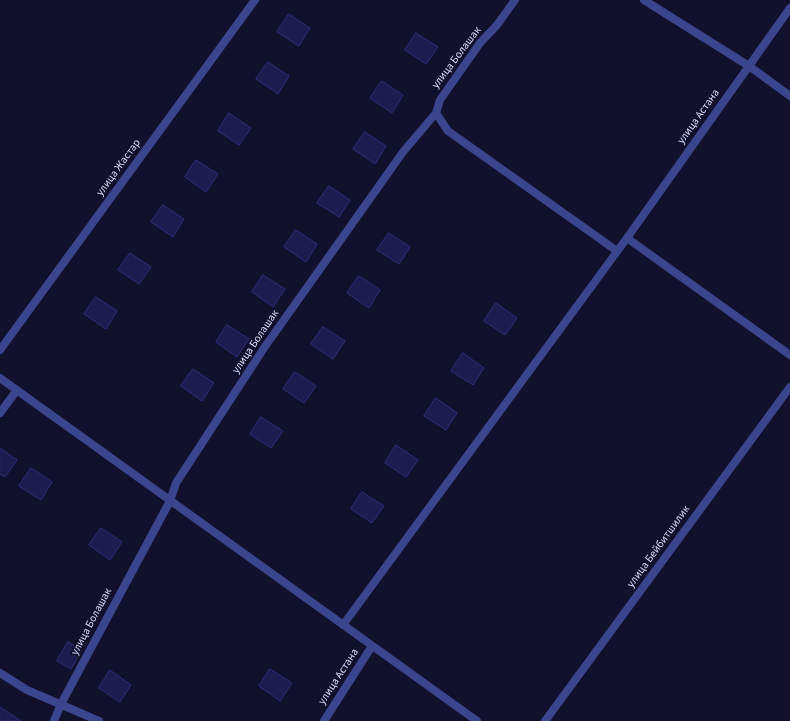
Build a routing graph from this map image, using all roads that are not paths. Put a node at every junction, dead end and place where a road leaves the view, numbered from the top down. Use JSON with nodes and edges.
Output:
{"nodes":[{"id":1,"x":255,"y":0,"type":"edge"},
{"id":2,"x":516,"y":0,"type":"edge"},
{"id":3,"x":644,"y":0,"type":"edge"},
{"id":4,"x":790,"y":8,"type":"edge"},
{"id":5,"x":749,"y":66,"type":"junction"},
{"id":6,"x":790,"y":96,"type":"edge"},
{"id":7,"x":436,"y":113,"type":"junction"},
{"id":8,"x":627,"y":238,"type":"junction"},
{"id":9,"x":618,"y":251,"type":"junction"},
{"id":10,"x":0,"y":350,"type":"edge"},
{"id":11,"x":790,"y":355,"type":"edge"},
{"id":12,"x":0,"y":378,"type":"edge"},
{"id":13,"x":790,"y":387,"type":"edge"},
{"id":14,"x":17,"y":390,"type":"junction"},
{"id":15,"x":0,"y":413,"type":"edge"},
{"id":16,"x":170,"y":500,"type":"junction"},
{"id":17,"x":343,"y":625,"type":"junction"},
{"id":18,"x":372,"y":646,"type":"junction"},
{"id":19,"x":0,"y":673,"type":"edge"},
{"id":20,"x":61,"y":704,"type":"junction"},
{"id":21,"x":54,"y":721,"type":"edge"},
{"id":22,"x":99,"y":721,"type":"edge"},
{"id":23,"x":324,"y":721,"type":"edge"},
{"id":24,"x":477,"y":721,"type":"edge"},
{"id":25,"x":545,"y":721,"type":"edge"}],
"edges":[{"from":1,"to":10,"type":"street","name":"улица Жастар"},
{"from":2,"to":7,"type":"street","name":"улица Болашак"},
{"from":3,"to":5,"type":"street"},
{"from":4,"to":5,"type":"street","name":"улица Астана"},
{"from":5,"to":6,"type":"street"},
{"from":5,"to":8,"type":"street","name":"улица Астана"},
{"from":7,"to":9,"type":"street"},
{"from":7,"to":16,"type":"street","name":"улица Болашак"},
{"from":8,"to":9,"type":"street","name":"улица Астана"},
{"from":8,"to":11,"type":"street"},
{"from":9,"to":17,"type":"street","name":"улица Астана"},
{"from":12,"to":14,"type":"street"},
{"from":13,"to":25,"type":"street","name":"улица Бейбитшилик"},
{"from":14,"to":15,"type":"street"},
{"from":14,"to":16,"type":"street"},
{"from":16,"to":17,"type":"street"},
{"from":16,"to":20,"type":"street","name":"улица Болашак"},
{"from":17,"to":18,"type":"street"},
{"from":18,"to":23,"type":"street","name":"улица Астана"},
{"from":18,"to":24,"type":"street"},
{"from":19,"to":20,"type":"street"},
{"from":20,"to":21,"type":"street","name":"улица Болашак"},
{"from":20,"to":22,"type":"street"}]}
